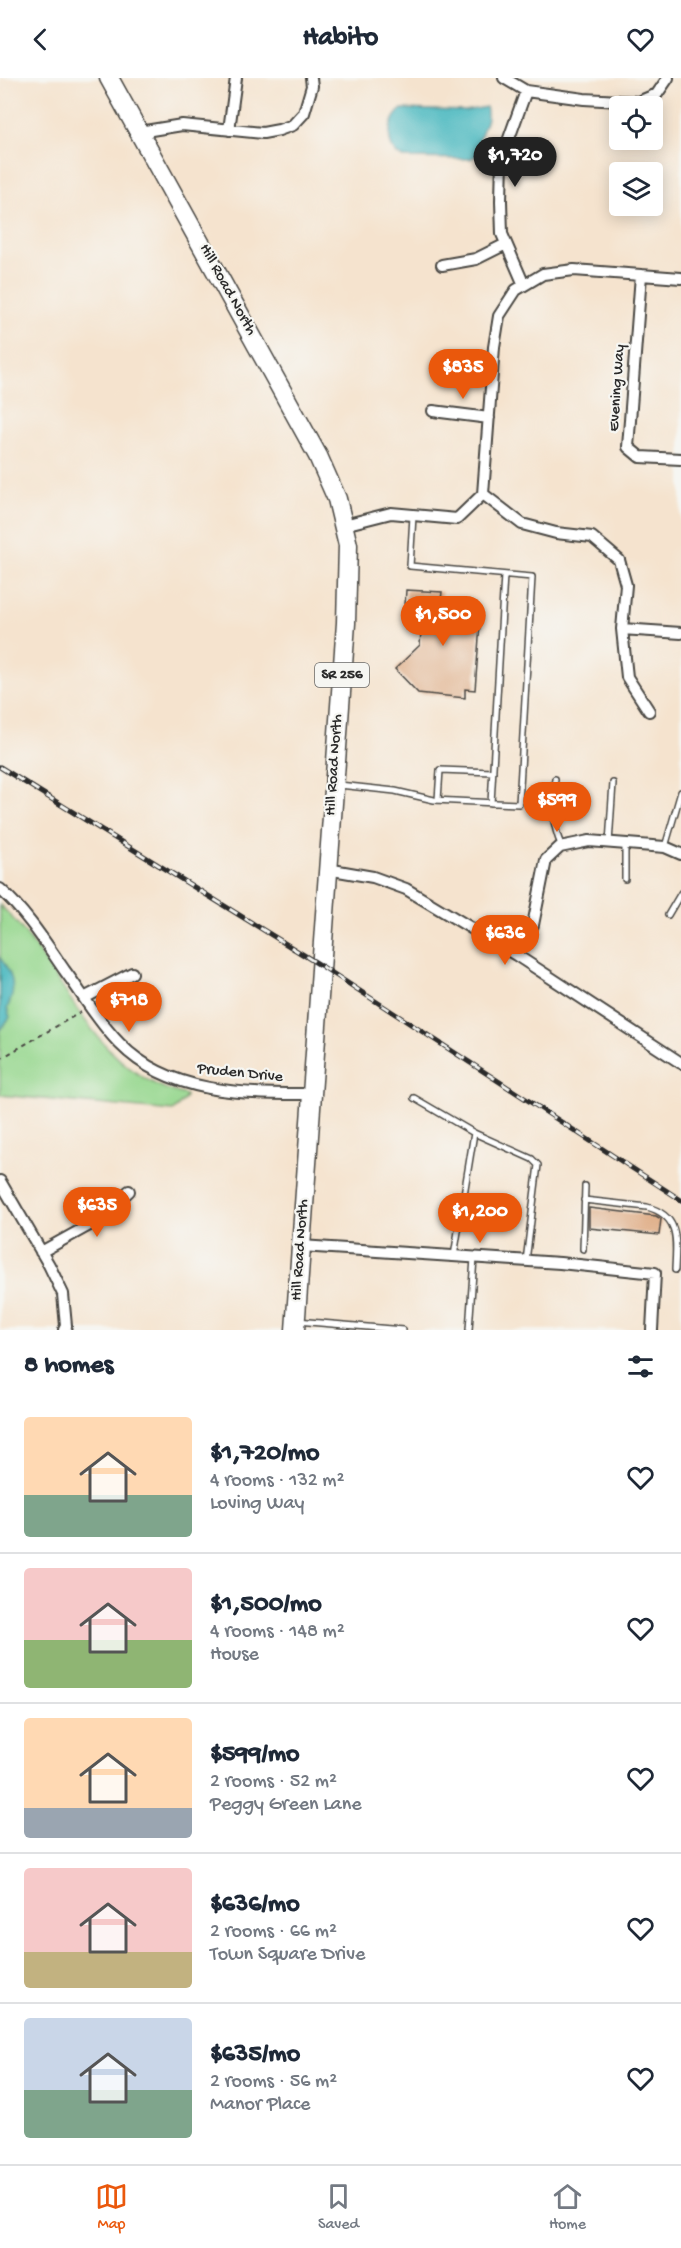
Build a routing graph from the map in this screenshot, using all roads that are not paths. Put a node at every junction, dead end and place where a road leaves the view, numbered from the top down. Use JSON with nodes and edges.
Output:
{"nodes":[{"id":1,"x":109,"y":78,"type":"edge"},
{"id":2,"x":236,"y":78,"type":"edge"},
{"id":3,"x":311,"y":78,"type":"edge"},
{"id":4,"x":504,"y":78,"type":"edge"},
{"id":5,"x":668,"y":78,"type":"edge"},
{"id":6,"x":526,"y":91,"type":"junction"},
{"id":7,"x":229,"y":130,"type":"junction"},
{"id":8,"x":139,"y":132,"type":"junction"},
{"id":9,"x":506,"y":244,"type":"junction"},
{"id":10,"x":442,"y":265,"type":"dead end"},
{"id":11,"x":641,"y":275,"type":"junction"},
{"id":12,"x":681,"y":278,"type":"edge"},
{"id":13,"x":524,"y":285,"type":"junction"},
{"id":14,"x":433,"y":411,"type":"dead end"},
{"id":15,"x":489,"y":418,"type":"junction"},
{"id":16,"x":681,"y":459,"type":"edge"},
{"id":17,"x":483,"y":494,"type":"junction"},
{"id":18,"x":413,"y":514,"type":"junction"},
{"id":19,"x":344,"y":525,"type":"junction"},
{"id":20,"x":504,"y":575,"type":"junction"},
{"id":21,"x":622,"y":629,"type":"junction"},
{"id":22,"x":681,"y":633,"type":"edge"},
{"id":23,"x":649,"y":711,"type":"dead end"},
{"id":24,"x":493,"y":772,"type":"junction"},
{"id":25,"x":555,"y":779,"type":"dead end"},
{"id":26,"x":613,"y":783,"type":"dead end"},
{"id":27,"x":333,"y":785,"type":"junction"},
{"id":28,"x":681,"y":792,"type":"edge"},
{"id":29,"x":438,"y":800,"type":"junction"},
{"id":30,"x":491,"y":803,"type":"junction"},
{"id":31,"x":609,"y":843,"type":"junction"},
{"id":32,"x":625,"y":844,"type":"junction"},
{"id":33,"x":562,"y":847,"type":"junction"},
{"id":34,"x":665,"y":847,"type":"junction"},
{"id":35,"x":681,"y":854,"type":"edge"},
{"id":36,"x":327,"y":869,"type":"junction"},
{"id":37,"x":625,"y":879,"type":"dead end"},
{"id":38,"x":0,"y":889,"type":"edge"},
{"id":39,"x":681,"y":892,"type":"edge"},
{"id":40,"x":668,"y":915,"type":"dead end"},
{"id":41,"x":516,"y":956,"type":"junction"},
{"id":42,"x":132,"y":973,"type":"dead end"},
{"id":43,"x":87,"y":1003,"type":"junction"},
{"id":44,"x":681,"y":1063,"type":"edge"},
{"id":45,"x":312,"y":1094,"type":"junction"},
{"id":46,"x":414,"y":1098,"type":"dead end"},
{"id":47,"x":474,"y":1133,"type":"junction"},
{"id":48,"x":0,"y":1181,"type":"edge"},
{"id":49,"x":585,"y":1186,"type":"dead end"},
{"id":50,"x":129,"y":1191,"type":"dead end"},
{"id":51,"x":584,"y":1200,"type":"junction"},
{"id":52,"x":301,"y":1246,"type":"junction"},
{"id":53,"x":583,"y":1249,"type":"dead end"},
{"id":54,"x":41,"y":1252,"type":"junction"},
{"id":55,"x":454,"y":1256,"type":"junction"},
{"id":56,"x":474,"y":1258,"type":"junction"},
{"id":57,"x":526,"y":1261,"type":"junction"},
{"id":58,"x":675,"y":1270,"type":"dead end"},
{"id":59,"x":295,"y":1326,"type":"edge"},
{"id":60,"x":64,"y":1330,"type":"edge"},
{"id":61,"x":403,"y":1330,"type":"edge"},
{"id":62,"x":469,"y":1330,"type":"edge"},
{"id":63,"x":652,"y":1330,"type":"edge"}],
"edges":[{"from":1,"to":8,"type":"main road","name":"Hill Road North","number":"SR 256"},
{"from":2,"to":7,"type":"street"},
{"from":3,"to":7,"type":"street"},
{"from":4,"to":6,"type":"street"},
{"from":5,"to":6,"type":"street"},
{"from":6,"to":9,"type":"street"},
{"from":7,"to":8,"type":"street"},
{"from":8,"to":19,"type":"main road","name":"Hill Road North","number":"SR 256"},
{"from":9,"to":10,"type":"street"},
{"from":9,"to":13,"type":"street"},
{"from":11,"to":12,"type":"street"},
{"from":11,"to":13,"type":"street"},
{"from":11,"to":16,"type":"street","name":"Evening Way"},
{"from":13,"to":15,"type":"street"},
{"from":14,"to":15,"type":"street"},
{"from":15,"to":17,"type":"street"},
{"from":17,"to":18,"type":"street"},
{"from":17,"to":21,"type":"street"},
{"from":18,"to":19,"type":"street"},
{"from":18,"to":20,"type":"lane"},
{"from":19,"to":27,"type":"main road","name":"Hill Road North","number":"SR 256"},
{"from":20,"to":24,"type":"lane"},
{"from":20,"to":30,"type":"lane"},
{"from":21,"to":22,"type":"street"},
{"from":21,"to":23,"type":"street"},
{"from":24,"to":29,"type":"lane"},
{"from":24,"to":30,"type":"lane"},
{"from":25,"to":33,"type":"lane"},
{"from":26,"to":31,"type":"lane"},
{"from":27,"to":29,"type":"lane"},
{"from":27,"to":36,"type":"main road","name":"Hill Road North","number":"SR 256"},
{"from":28,"to":34,"type":"lane"},
{"from":29,"to":30,"type":"lane"},
{"from":31,"to":32,"type":"street"},
{"from":31,"to":33,"type":"street"},
{"from":32,"to":34,"type":"street"},
{"from":32,"to":37,"type":"lane"},
{"from":33,"to":41,"type":"street"},
{"from":34,"to":35,"type":"street"},
{"from":36,"to":41,"type":"street"},
{"from":36,"to":45,"type":"main road","name":"Hill Road North","number":"SR 256"},
{"from":38,"to":43,"type":"street","name":"Pruden Drive"},
{"from":39,"to":40,"type":"lane"},
{"from":41,"to":44,"type":"street"},
{"from":42,"to":43,"type":"street"},
{"from":43,"to":45,"type":"street","name":"Pruden Drive"},
{"from":45,"to":52,"type":"main road","name":"Hill Road North","number":"SR 256"},
{"from":46,"to":47,"type":"lane"},
{"from":47,"to":55,"type":"lane"},
{"from":47,"to":57,"type":"lane"},
{"from":48,"to":54,"type":"street"},
{"from":49,"to":51,"type":"lane"},
{"from":50,"to":54,"type":"street"},
{"from":51,"to":53,"type":"lane"},
{"from":51,"to":58,"type":"lane"},
{"from":52,"to":55,"type":"street"},
{"from":52,"to":59,"type":"main road","name":"Hill Road North","number":"SR 256"},
{"from":54,"to":60,"type":"street"},
{"from":55,"to":56,"type":"street"},
{"from":56,"to":57,"type":"street"},
{"from":56,"to":62,"type":"lane"},
{"from":57,"to":63,"type":"street"},
{"from":59,"to":61,"type":"lane"}]}
